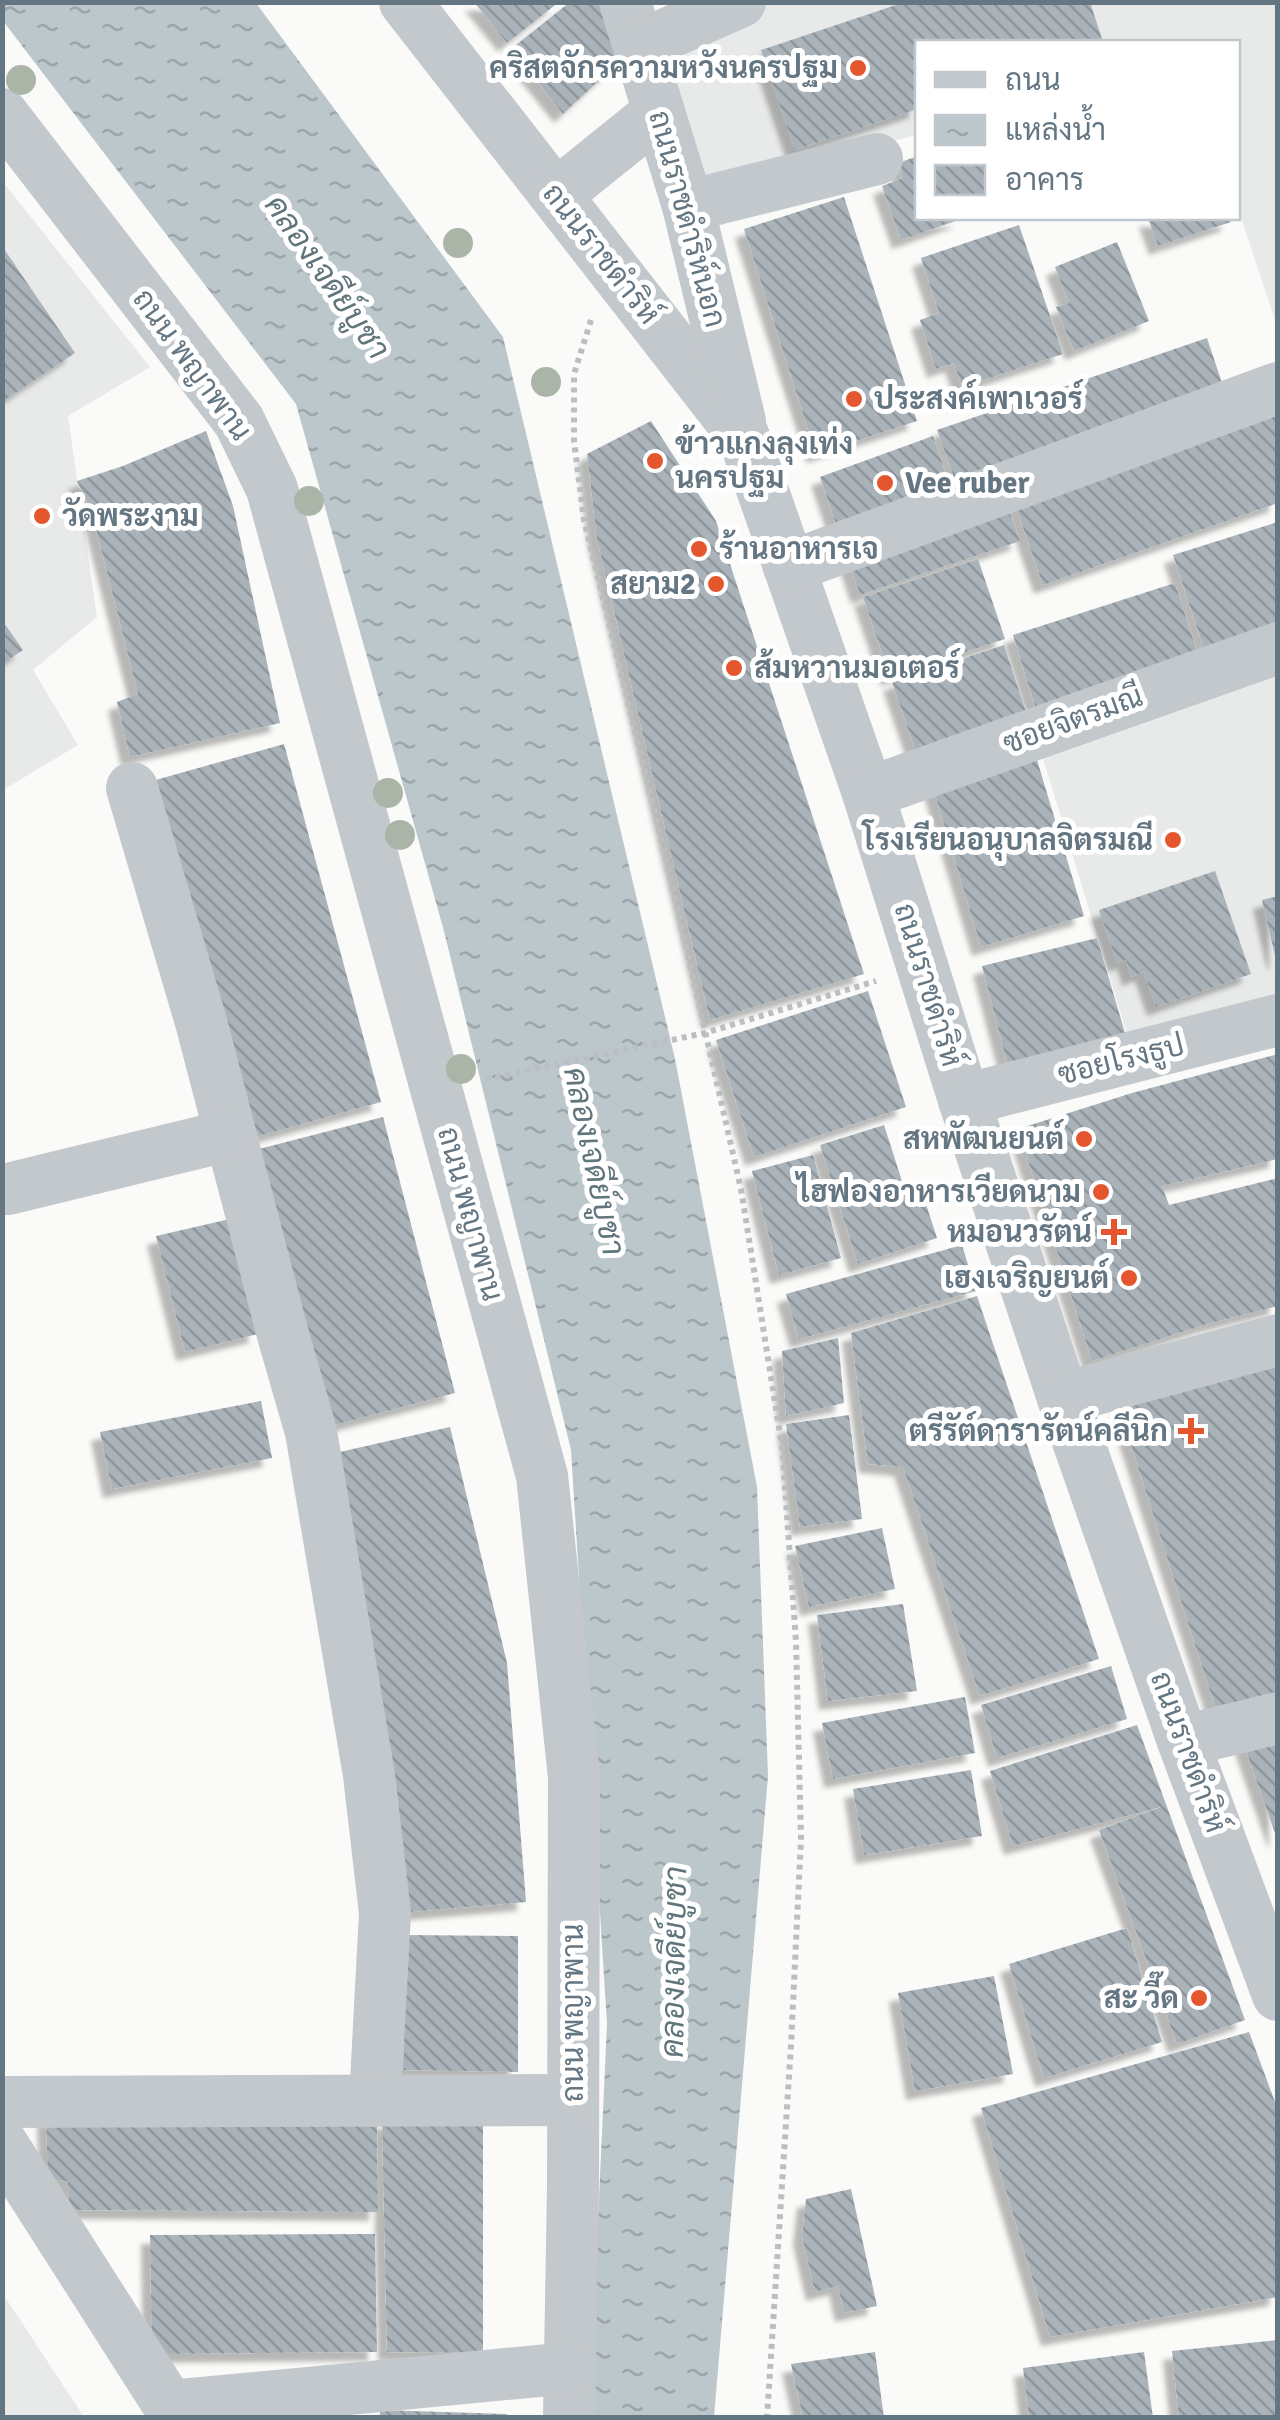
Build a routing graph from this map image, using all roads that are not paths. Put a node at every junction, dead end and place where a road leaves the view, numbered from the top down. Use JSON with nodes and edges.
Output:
{"nodes":[{"id":1,"x":405,"y":2,"type":"edge"},
{"id":2,"x":740,"y":2,"type":"edge"},
{"id":3,"x":632,"y":24,"type":"edge"},
{"id":4,"x":659,"y":112,"type":"junction"},
{"id":5,"x":2,"y":114,"type":"edge"},
{"id":6,"x":877,"y":160,"type":"dead end"},
{"id":7,"x":556,"y":195,"type":"junction"},
{"id":8,"x":688,"y":206,"type":"junction"},
{"id":9,"x":1278,"y":388,"type":"edge"},
{"id":10,"x":744,"y":437,"type":"junction"},
{"id":11,"x":789,"y":567,"type":"junction"},
{"id":12,"x":1278,"y":648,"type":"edge"},
{"id":13,"x":132,"y":788,"type":"dead end"},
{"id":14,"x":868,"y":793,"type":"junction"},
{"id":15,"x":1278,"y":1020,"type":"edge"},
{"id":16,"x":964,"y":1100,"type":"junction"},
{"id":17,"x":230,"y":1134,"type":"junction"},
{"id":18,"x":8,"y":1189,"type":"dead end"},
{"id":19,"x":1278,"y":1340,"type":"edge"},
{"id":20,"x":1063,"y":1398,"type":"junction"},
{"id":21,"x":1278,"y":1718,"type":"edge"},
{"id":22,"x":1183,"y":1741,"type":"junction"},
{"id":23,"x":1278,"y":1995,"type":"edge"},
{"id":24,"x":375,"y":2100,"type":"junction"},
{"id":25,"x":573,"y":2100,"type":"junction"},
{"id":26,"x":2,"y":2102,"type":"edge"},
{"id":27,"x":2,"y":2144,"type":"edge"},
{"id":28,"x":570,"y":2393,"type":"edge"},
{"id":29,"x":173,"y":2412,"type":"edge"}],
"edges":[{"from":1,"to":7,"type":"street","name":"ถนนราชดำริห์"},
{"from":2,"to":3,"type":"street"},
{"from":3,"to":4,"type":"street","name":"ถนนราชดำริห์นอก"},
{"from":4,"to":7,"type":"street"},
{"from":4,"to":8,"type":"street","name":"ถนนราชดำริห์นอก"},
{"from":5,"to":25,"type":"street","name":"ถนน พญาพาน"},
{"from":6,"to":8,"type":"street"},
{"from":7,"to":10,"type":"street","name":"ถนนราชดำริห์"},
{"from":8,"to":10,"type":"street","name":"ถนนราชดำริห์นอก"},
{"from":9,"to":11,"type":"street"},
{"from":10,"to":11,"type":"street","name":"ถนนราชดำริห์"},
{"from":11,"to":14,"type":"street","name":"ถนนราชดำริห์"},
{"from":12,"to":14,"type":"street","name":"ซอยจิตรมณี"},
{"from":13,"to":17,"type":"street"},
{"from":14,"to":16,"type":"street","name":"ถนนราชดำริห์"},
{"from":15,"to":16,"type":"street","name":"ซอยโรงธูป"},
{"from":16,"to":20,"type":"street","name":"ถนนราชดำริห์"},
{"from":17,"to":18,"type":"street"},
{"from":17,"to":24,"type":"street"},
{"from":19,"to":20,"type":"street"},
{"from":20,"to":22,"type":"street","name":"ถนนราชดำริห์"},
{"from":21,"to":22,"type":"street"},
{"from":22,"to":23,"type":"street","name":"ถนนราชดำริห์"},
{"from":24,"to":25,"type":"street"},
{"from":24,"to":26,"type":"street"},
{"from":25,"to":28,"type":"street","name":"ถนน พญาพาน"},
{"from":27,"to":29,"type":"street"},
{"from":28,"to":29,"type":"street"}]}
